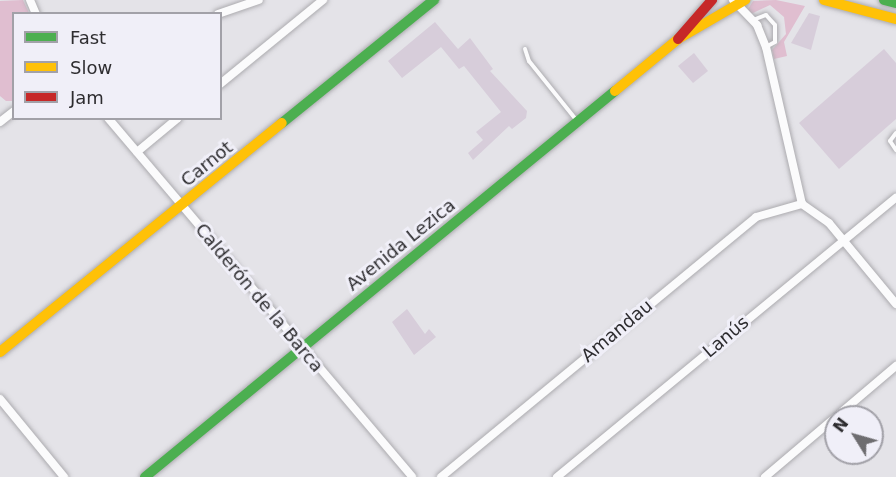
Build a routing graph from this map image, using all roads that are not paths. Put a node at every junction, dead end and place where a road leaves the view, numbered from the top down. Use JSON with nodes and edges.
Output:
{"nodes":[{"id":1,"x":259,"y":0,"type":"edge"},
{"id":2,"x":323,"y":0,"type":"edge"},
{"id":3,"x":434,"y":0,"type":"edge"},
{"id":4,"x":712,"y":0,"type":"edge"},
{"id":5,"x":824,"y":0,"type":"edge"},
{"id":6,"x":884,"y":0,"type":"edge"},
{"id":7,"x":738,"y":1,"type":"edge"},
{"id":8,"x":896,"y":3,"type":"edge"},
{"id":9,"x":222,"y":13,"type":"edge"},
{"id":10,"x":896,"y":19,"type":"edge"},
{"id":11,"x":752,"y":20,"type":"junction"},
{"id":12,"x":678,"y":39,"type":"junction"},
{"id":13,"x":766,"y":47,"type":"junction"},
{"id":14,"x":525,"y":49,"type":"dead end"},
{"id":15,"x":222,"y":82,"type":"edge"},
{"id":16,"x":110,"y":120,"type":"edge"},
{"id":17,"x":176,"y":120,"type":"edge"},
{"id":18,"x":578,"y":122,"type":"junction"},
{"id":19,"x":896,"y":133,"type":"edge"},
{"id":20,"x":896,"y":150,"type":"edge"},
{"id":21,"x":137,"y":152,"type":"junction"},
{"id":22,"x":896,"y":198,"type":"edge"},
{"id":23,"x":802,"y":204,"type":"junction"},
{"id":24,"x":182,"y":206,"type":"junction"},
{"id":25,"x":843,"y":240,"type":"junction"},
{"id":26,"x":896,"y":304,"type":"edge"},
{"id":27,"x":301,"y":348,"type":"junction"},
{"id":28,"x":0,"y":352,"type":"edge"},
{"id":29,"x":896,"y":366,"type":"edge"},
{"id":30,"x":0,"y":399,"type":"edge"},
{"id":31,"x":64,"y":477,"type":"edge"},
{"id":32,"x":145,"y":477,"type":"edge"},
{"id":33,"x":412,"y":477,"type":"edge"},
{"id":34,"x":441,"y":477,"type":"edge"},
{"id":35,"x":557,"y":477,"type":"edge"},
{"id":36,"x":765,"y":477,"type":"edge"}],
"edges":[{"from":1,"to":9,"type":"street"},
{"from":2,"to":15,"type":"street"},
{"from":3,"to":24,"type":"street","name":"Carnot"},
{"from":4,"to":12,"type":"street","name":"Avenida Lezica"},
{"from":5,"to":10,"type":"street"},
{"from":6,"to":8,"type":"street"},
{"from":7,"to":11,"type":"street"},
{"from":7,"to":12,"type":"street","name":"Avenida Lezica"},
{"from":11,"to":13,"type":"street"},
{"from":11,"to":13,"type":"lane"},
{"from":12,"to":18,"type":"street","name":"Avenida Lezica"},
{"from":13,"to":23,"type":"street"},
{"from":14,"to":18,"type":"lane"},
{"from":16,"to":21,"type":"street","name":"Calderón de la Barca"},
{"from":17,"to":21,"type":"street"},
{"from":18,"to":27,"type":"street","name":"Avenida Lezica"},
{"from":19,"to":20,"type":"lane"},
{"from":21,"to":24,"type":"street","name":"Calderón de la Barca"},
{"from":22,"to":25,"type":"street","name":"Lanús"},
{"from":23,"to":25,"type":"street"},
{"from":23,"to":34,"type":"street","name":"Amandau"},
{"from":24,"to":27,"type":"street","name":"Calderón de la Barca"},
{"from":24,"to":28,"type":"street","name":"Carnot"},
{"from":25,"to":26,"type":"street"},
{"from":25,"to":35,"type":"street","name":"Lanús"},
{"from":27,"to":32,"type":"street","name":"Avenida Lezica"},
{"from":27,"to":33,"type":"street","name":"Calderón de la Barca"},
{"from":29,"to":36,"type":"street"},
{"from":30,"to":31,"type":"street"}]}
